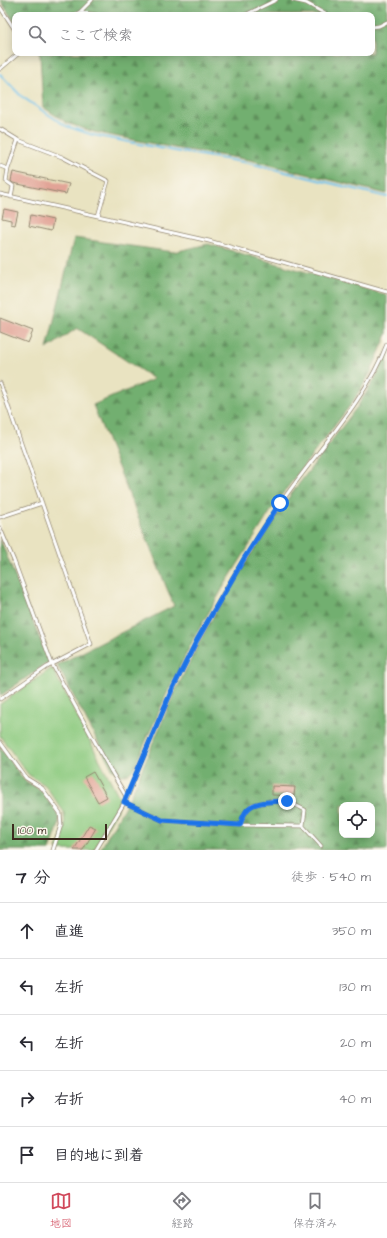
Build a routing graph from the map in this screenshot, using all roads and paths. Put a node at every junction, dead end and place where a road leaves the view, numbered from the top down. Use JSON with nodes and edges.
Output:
{"nodes":[{"id":1,"x":92,"y":0,"type":"edge"},
{"id":2,"x":276,"y":0,"type":"edge"},
{"id":3,"x":293,"y":0,"type":"edge"},
{"id":4,"x":0,"y":7,"type":"edge"},
{"id":5,"x":80,"y":12,"type":"edge"},
{"id":6,"x":251,"y":12,"type":"edge"},
{"id":7,"x":322,"y":12,"type":"edge"},
{"id":8,"x":387,"y":22,"type":"edge"},
{"id":9,"x":12,"y":25,"type":"edge"},
{"id":10,"x":375,"y":27,"type":"edge"},
{"id":11,"x":16,"y":56,"type":"edge"},
{"id":12,"x":0,"y":69,"type":"edge"},
{"id":13,"x":0,"y":129,"type":"edge"},
{"id":14,"x":18,"y":140,"type":"junction"},
{"id":15,"x":0,"y":166,"type":"edge"},
{"id":16,"x":8,"y":168,"type":"junction"},
{"id":17,"x":0,"y":194,"type":"edge"},
{"id":18,"x":11,"y":197,"type":"junction"},
{"id":19,"x":98,"y":216,"type":"junction"},
{"id":20,"x":387,"y":292,"type":"edge"},
{"id":21,"x":387,"y":344,"type":"edge"},
{"id":22,"x":0,"y":383,"type":"edge"},
{"id":23,"x":42,"y":503,"type":"junction"},
{"id":24,"x":0,"y":517,"type":"edge"},
{"id":25,"x":0,"y":528,"type":"edge"},
{"id":26,"x":52,"y":664,"type":"junction"},
{"id":27,"x":0,"y":699,"type":"edge"},
{"id":28,"x":0,"y":742,"type":"edge"},
{"id":29,"x":127,"y":798,"type":"junction"},
{"id":30,"x":124,"y":802,"type":"junction"},
{"id":31,"x":240,"y":825,"type":"junction"},
{"id":32,"x":303,"y":826,"type":"junction"},
{"id":33,"x":321,"y":846,"type":"dead end"},
{"id":34,"x":53,"y":850,"type":"edge"},
{"id":35,"x":96,"y":850,"type":"edge"}],
"edges":[{"from":1,"to":5,"type":"lane"},
{"from":2,"to":6,"type":"lane"},
{"from":3,"to":7,"type":"lane"},
{"from":4,"to":9,"type":"lane"},
{"from":8,"to":10,"type":"lane"},
{"from":11,"to":12,"type":"lane"},
{"from":13,"to":14,"type":"lane"},
{"from":14,"to":16,"type":"lane"},
{"from":14,"to":19,"type":"lane"},
{"from":15,"to":16,"type":"lane"},
{"from":16,"to":18,"type":"lane"},
{"from":17,"to":18,"type":"lane"},
{"from":18,"to":19,"type":"lane"},
{"from":19,"to":20,"type":"lane"},
{"from":21,"to":29,"type":"lane"},
{"from":22,"to":23,"type":"lane"},
{"from":23,"to":24,"type":"lane"},
{"from":23,"to":26,"type":"lane"},
{"from":25,"to":26,"type":"lane"},
{"from":26,"to":27,"type":"lane"},
{"from":26,"to":29,"type":"lane"},
{"from":28,"to":34,"type":"lane"},
{"from":29,"to":30,"type":"lane"},
{"from":30,"to":31,"type":"lane"},
{"from":30,"to":35,"type":"lane"},
{"from":31,"to":32,"type":"lane"},
{"from":31,"to":32,"type":"lane"},
{"from":32,"to":33,"type":"lane"}]}
